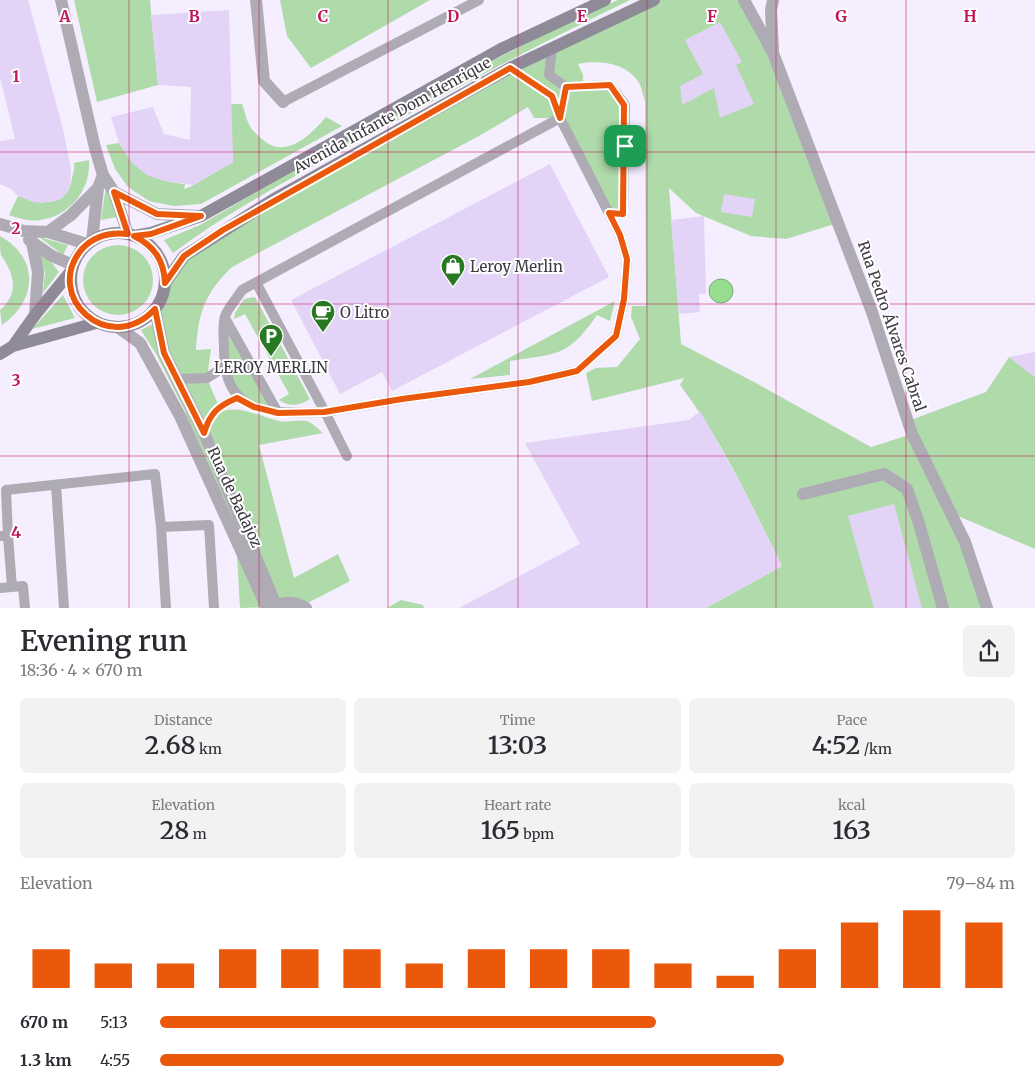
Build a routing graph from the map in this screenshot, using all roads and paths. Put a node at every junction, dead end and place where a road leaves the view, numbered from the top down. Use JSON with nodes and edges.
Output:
{"nodes":[{"id":1,"x":61,"y":0,"type":"edge"},
{"id":2,"x":256,"y":0,"type":"edge"},
{"id":3,"x":479,"y":0,"type":"edge"},
{"id":4,"x":604,"y":0,"type":"edge"},
{"id":5,"x":654,"y":0,"type":"edge"},
{"id":6,"x":744,"y":0,"type":"edge"},
{"id":7,"x":773,"y":0,"type":"edge"},
{"id":8,"x":552,"y":48,"type":"junction"},
{"id":9,"x":773,"y":53,"type":"junction"},
{"id":10,"x":510,"y":68,"type":"junction"},
{"id":11,"x":566,"y":87,"type":"junction"},
{"id":12,"x":283,"y":102,"type":"joint"},
{"id":13,"x":560,"y":118,"type":"junction"},
{"id":14,"x":103,"y":174,"type":"junction"},
{"id":15,"x":98,"y":188,"type":"junction"},
{"id":16,"x":114,"y":192,"type":"junction"},
{"id":17,"x":609,"y":213,"type":"junction"},
{"id":18,"x":201,"y":216,"type":"junction"},
{"id":19,"x":0,"y":224,"type":"edge"},
{"id":20,"x":24,"y":231,"type":"junction"},
{"id":21,"x":48,"y":232,"type":"junction"},
{"id":22,"x":131,"y":235,"type":"junction"},
{"id":23,"x":32,"y":243,"type":"junction"},
{"id":24,"x":89,"y":243,"type":"junction"},
{"id":25,"x":72,"y":268,"type":"junction"},
{"id":26,"x":165,"y":283,"type":"junction"},
{"id":27,"x":257,"y":284,"type":"junction"},
{"id":28,"x":155,"y":309,"type":"junction"},
{"id":29,"x":35,"y":315,"type":"junction"},
{"id":30,"x":225,"y":317,"type":"junction"},
{"id":31,"x":96,"y":322,"type":"junction"},
{"id":32,"x":119,"y":328,"type":"junction"},
{"id":33,"x":13,"y":346,"type":"junction"},
{"id":34,"x":0,"y":354,"type":"edge"},
{"id":35,"x":224,"y":367,"type":"junction"},
{"id":36,"x":179,"y":379,"type":"junction"},
{"id":37,"x":237,"y":398,"type":"junction"},
{"id":38,"x":324,"y":412,"type":"junction"},
{"id":39,"x":278,"y":413,"type":"junction"},
{"id":40,"x":204,"y":433,"type":"junction"},
{"id":41,"x":348,"y":456,"type":"dead end"},
{"id":42,"x":56,"y":485,"type":"junction"},
{"id":43,"x":803,"y":494,"type":"dead end"},
{"id":44,"x":161,"y":527,"type":"junction"},
{"id":45,"x":4,"y":536,"type":"edge"},
{"id":46,"x":12,"y":587,"type":"junction"},
{"id":47,"x":0,"y":588,"type":"edge"},
{"id":48,"x":271,"y":607,"type":"edge"},
{"id":49,"x":25,"y":608,"type":"edge"},
{"id":50,"x":64,"y":608,"type":"edge"},
{"id":51,"x":166,"y":608,"type":"edge"},
{"id":52,"x":214,"y":608,"type":"edge"},
{"id":53,"x":306,"y":608,"type":"edge"},
{"id":54,"x":943,"y":608,"type":"edge"},
{"id":55,"x":987,"y":608,"type":"edge"}],
"edges":[{"from":1,"to":14,"type":"street"},
{"from":2,"to":12,"type":"street"},
{"from":3,"to":12,"type":"lane"},
{"from":4,"to":18,"type":"main road","name":"Avenida Infante Dom Henrique"},
{"from":5,"to":8,"type":"main road","name":"Avenida Infante Dom Henrique"},
{"from":6,"to":9,"type":"street"},
{"from":7,"to":9,"type":"street"},
{"from":8,"to":10,"type":"main road","name":"Avenida Infante Dom Henrique"},
{"from":8,"to":11,"type":"lane"},
{"from":9,"to":55,"type":"street","name":"Rua Pedro Álvares Cabral"},
{"from":10,"to":13,"type":"lane"},
{"from":10,"to":26,"type":"main road","name":"Avenida Infante Dom Henrique"},
{"from":11,"to":13,"type":"lane"},
{"from":11,"to":17,"type":"lane"},
{"from":13,"to":17,"type":"lane"},
{"from":13,"to":27,"type":"lane"},
{"from":14,"to":15,"type":"street"},
{"from":14,"to":16,"type":"street"},
{"from":15,"to":21,"type":"street"},
{"from":15,"to":24,"type":"street"},
{"from":16,"to":18,"type":"street"},
{"from":16,"to":22,"type":"street"},
{"from":17,"to":38,"type":"lane"},
{"from":18,"to":22,"type":"main road","name":"Avenida Infante Dom Henrique"},
{"from":19,"to":20,"type":"street"},
{"from":20,"to":21,"type":"street"},
{"from":20,"to":23,"type":"street"},
{"from":21,"to":24,"type":"street"},
{"from":22,"to":24,"type":"main road"},
{"from":22,"to":26,"type":"main road"},
{"from":23,"to":25,"type":"street"},
{"from":23,"to":29,"type":"street"},
{"from":24,"to":25,"type":"main road"},
{"from":25,"to":29,"type":"main road"},
{"from":25,"to":31,"type":"main road"},
{"from":26,"to":28,"type":"main road"},
{"from":27,"to":30,"type":"lane"},
{"from":27,"to":38,"type":"lane"},
{"from":28,"to":32,"type":"main road"},
{"from":28,"to":36,"type":"street"},
{"from":29,"to":33,"type":"main road"},
{"from":30,"to":35,"type":"lane"},
{"from":30,"to":39,"type":"lane"},
{"from":31,"to":32,"type":"main road"},
{"from":31,"to":33,"type":"main road"},
{"from":32,"to":48,"type":"street","name":"Rua de Badajoz"},
{"from":33,"to":34,"type":"main road"},
{"from":35,"to":36,"type":"lane"},
{"from":35,"to":37,"type":"lane"},
{"from":36,"to":40,"type":"street"},
{"from":37,"to":39,"type":"lane"},
{"from":37,"to":40,"type":"lane"},
{"from":38,"to":39,"type":"lane"},
{"from":38,"to":41,"type":"lane"},
{"from":40,"to":48,"type":"street"},
{"from":42,"to":44,"type":"lane"},
{"from":42,"to":45,"type":"lane"},
{"from":42,"to":50,"type":"lane"},
{"from":43,"to":54,"type":"street"},
{"from":44,"to":51,"type":"lane"},
{"from":44,"to":52,"type":"lane"},
{"from":45,"to":46,"type":"lane"},
{"from":46,"to":47,"type":"lane"},
{"from":46,"to":49,"type":"lane"},
{"from":48,"to":53,"type":"street"}]}
